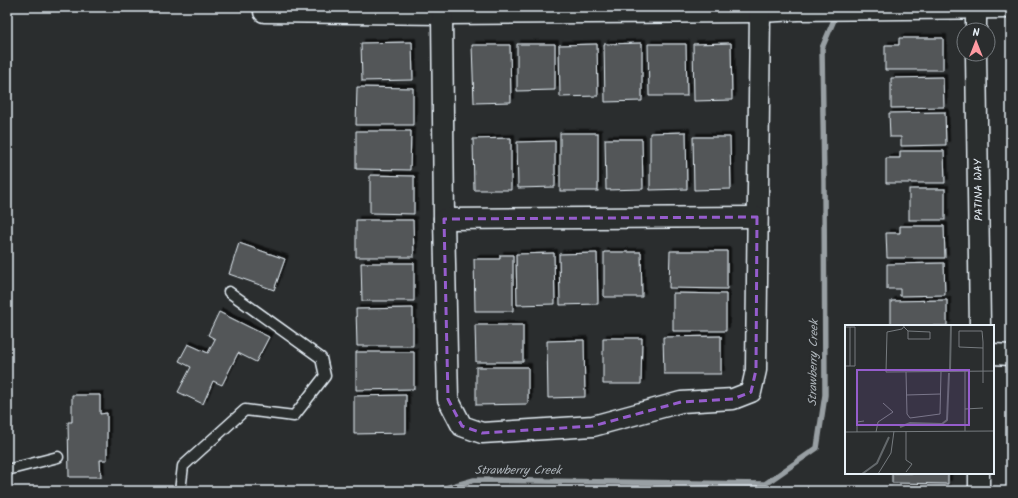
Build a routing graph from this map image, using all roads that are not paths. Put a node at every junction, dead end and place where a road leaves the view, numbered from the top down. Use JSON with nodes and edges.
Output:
{"nodes":[{"id":1,"x":976,"y":8,"type":"junction"},
{"id":2,"x":1011,"y":8,"type":"edge"},
{"id":3,"x":264,"y":10,"type":"edge"},
{"id":4,"x":760,"y":12,"type":"junction"},
{"id":5,"x":442,"y":14,"type":"junction"},
{"id":6,"x":976,"y":22,"type":"edge"},
{"id":7,"x":976,"y":62,"type":"edge"},
{"id":8,"x":757,"y":217,"type":"junction"},
{"id":9,"x":444,"y":219,"type":"junction"},
{"id":10,"x":229,"y":292,"type":"dead end"},
{"id":11,"x":980,"y":325,"type":"edge"},
{"id":12,"x":994,"y":354,"type":"edge"},
{"id":13,"x":1011,"y":355,"type":"edge"},
{"id":14,"x":58,"y":456,"type":"dead end"},
{"id":15,"x":7,"y":470,"type":"edge"},
{"id":16,"x":979,"y":474,"type":"edge"},
{"id":17,"x":180,"y":491,"type":"edge"},
{"id":18,"x":979,"y":491,"type":"edge"}],
"edges":[{"from":1,"to":2,"type":"street"},
{"from":1,"to":4,"type":"street"},
{"from":1,"to":6,"type":"street"},
{"from":3,"to":5,"type":"street"},
{"from":4,"to":5,"type":"street"},
{"from":4,"to":8,"type":"street"},
{"from":5,"to":9,"type":"street"},
{"from":7,"to":11,"type":"street","name":"PATINA WAY"},
{"from":8,"to":9,"type":"street"},
{"from":8,"to":9,"type":"street"},
{"from":10,"to":17,"type":"lane"},
{"from":12,"to":13,"type":"street"},
{"from":14,"to":15,"type":"lane"},
{"from":16,"to":18,"type":"street"}]}
